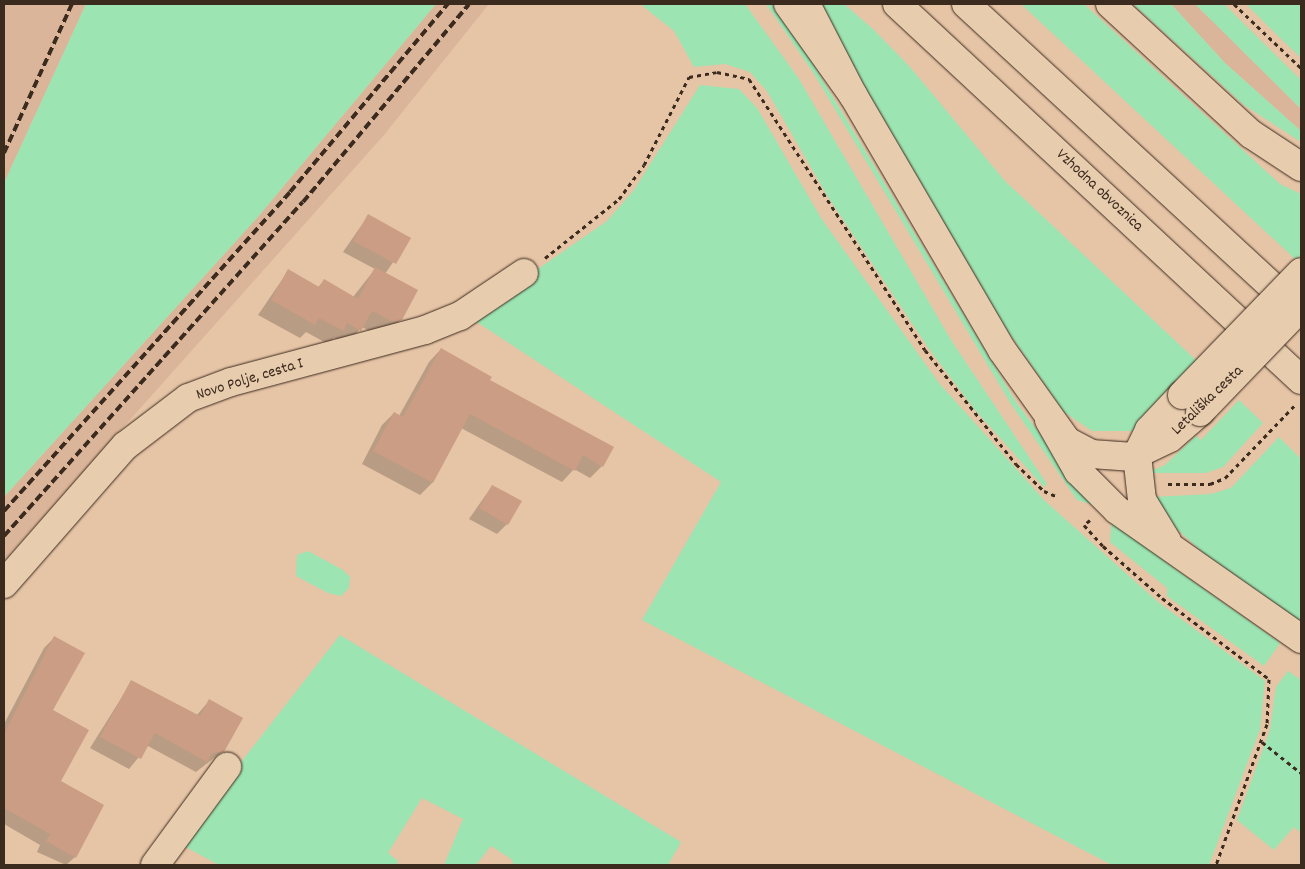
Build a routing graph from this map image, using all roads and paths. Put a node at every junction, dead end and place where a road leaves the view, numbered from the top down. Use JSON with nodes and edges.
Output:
{"nodes":[{"id":1,"x":788,"y":4,"type":"edge"},
{"id":2,"x":806,"y":4,"type":"edge"},
{"id":3,"x":896,"y":4,"type":"edge"},
{"id":4,"x":966,"y":4,"type":"edge"},
{"id":5,"x":1110,"y":4,"type":"edge"},
{"id":6,"x":1234,"y":4,"type":"edge"},
{"id":7,"x":1301,"y":68,"type":"edge"},
{"id":8,"x":853,"y":96,"type":"junction"},
{"id":9,"x":1301,"y":168,"type":"edge"},
{"id":10,"x":1301,"y":272,"type":"edge"},
{"id":11,"x":524,"y":273,"type":"joint"},
{"id":12,"x":1301,"y":307,"type":"edge"},
{"id":13,"x":1301,"y":312,"type":"edge"},
{"id":14,"x":1301,"y":380,"type":"edge"},
{"id":15,"x":1301,"y":398,"type":"edge"},
{"id":16,"x":1191,"y":404,"type":"junction"},
{"id":17,"x":1048,"y":420,"type":"junction"},
{"id":18,"x":1136,"y":455,"type":"junction"},
{"id":19,"x":1158,"y":484,"type":"dead end"},
{"id":20,"x":1058,"y":497,"type":"dead end"},
{"id":21,"x":1084,"y":525,"type":"dead end"},
{"id":22,"x":1170,"y":546,"type":"junction"},
{"id":23,"x":4,"y":584,"type":"edge"},
{"id":24,"x":1301,"y":640,"type":"edge"},
{"id":25,"x":1262,"y":742,"type":"junction"},
{"id":26,"x":227,"y":767,"type":"dead end"},
{"id":27,"x":1301,"y":773,"type":"edge"},
{"id":28,"x":155,"y":865,"type":"edge"},
{"id":29,"x":1216,"y":865,"type":"edge"}],
"edges":[{"from":1,"to":8,"type":"main road"},
{"from":2,"to":8,"type":"main road"},
{"from":3,"to":14,"type":"main road","name":"Vzhodna obvoznica"},
{"from":4,"to":13,"type":"main road"},
{"from":5,"to":9,"type":"main road"},
{"from":6,"to":7,"type":"path"},
{"from":8,"to":17,"type":"main road"},
{"from":10,"to":16,"type":"main road","name":"Letališka cesta","bridge":true},
{"from":11,"to":20,"type":"path"},
{"from":11,"to":23,"type":"main road","name":"Novo Polje, cesta I"},
{"from":12,"to":16,"type":"main road","name":"Letališka cesta","bridge":true},
{"from":15,"to":19,"type":"path"},
{"from":16,"to":18,"type":"main road","name":"Letališka cesta"},
{"from":17,"to":18,"type":"main road","name":"Letališka cesta"},
{"from":17,"to":22,"type":"main road"},
{"from":18,"to":22,"type":"main road"},
{"from":21,"to":25,"type":"path"},
{"from":22,"to":24,"type":"main road"},
{"from":25,"to":27,"type":"path"},
{"from":25,"to":29,"type":"path"},
{"from":26,"to":28,"type":"main road"}]}
